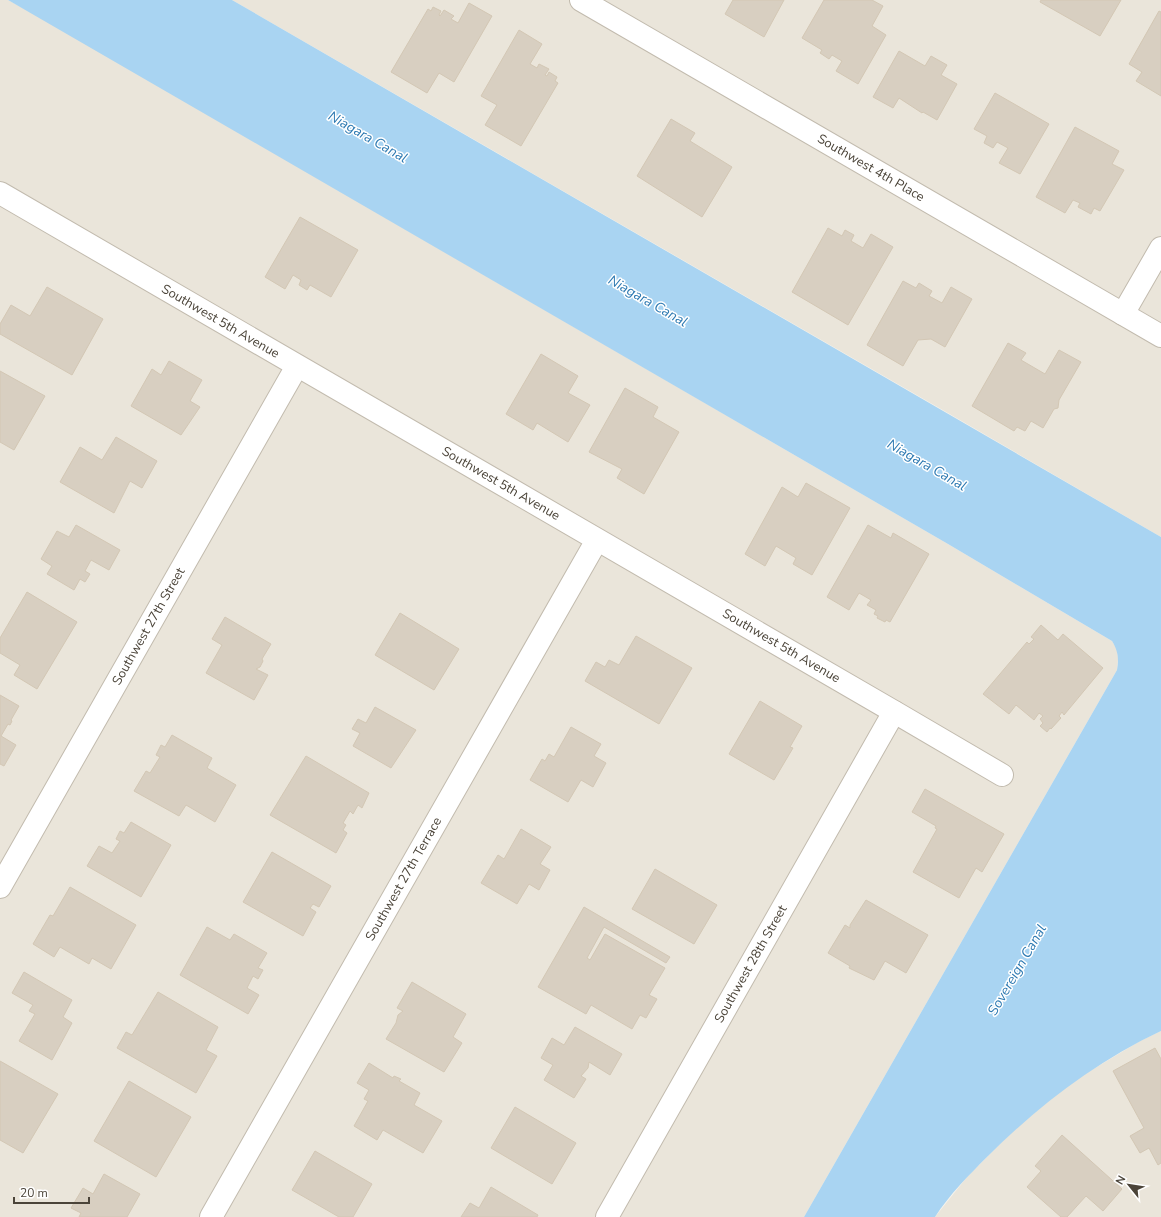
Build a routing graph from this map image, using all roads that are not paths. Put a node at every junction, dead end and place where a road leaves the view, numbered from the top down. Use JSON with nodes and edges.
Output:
{"nodes":[{"id":1,"x":581,"y":0,"type":"edge"},
{"id":2,"x":0,"y":193,"type":"edge"},
{"id":3,"x":1161,"y":248,"type":"edge"},
{"id":4,"x":1123,"y":314,"type":"junction"},
{"id":5,"x":1161,"y":336,"type":"edge"},
{"id":6,"x":297,"y":366,"type":"junction"},
{"id":7,"x":597,"y":540,"type":"junction"},
{"id":8,"x":894,"y":712,"type":"junction"},
{"id":9,"x":1002,"y":775,"type":"dead end"},
{"id":10,"x":0,"y":887,"type":"edge"},
{"id":11,"x":210,"y":1217,"type":"edge"},
{"id":12,"x":607,"y":1217,"type":"edge"}],
"edges":[{"from":1,"to":4,"type":"street","name":"Southwest 4th Place"},
{"from":2,"to":6,"type":"street","name":"Southwest 5th Avenue"},
{"from":3,"to":4,"type":"street"},
{"from":4,"to":5,"type":"street","name":"Southwest 4th Place"},
{"from":6,"to":7,"type":"street","name":"Southwest 5th Avenue"},
{"from":6,"to":10,"type":"street","name":"Southwest 27th Street"},
{"from":7,"to":8,"type":"street","name":"Southwest 5th Avenue"},
{"from":7,"to":11,"type":"street","name":"Southwest 27th Terrace"},
{"from":8,"to":9,"type":"street","name":"Southwest 5th Avenue"},
{"from":8,"to":12,"type":"street","name":"Southwest 28th Street"}]}
